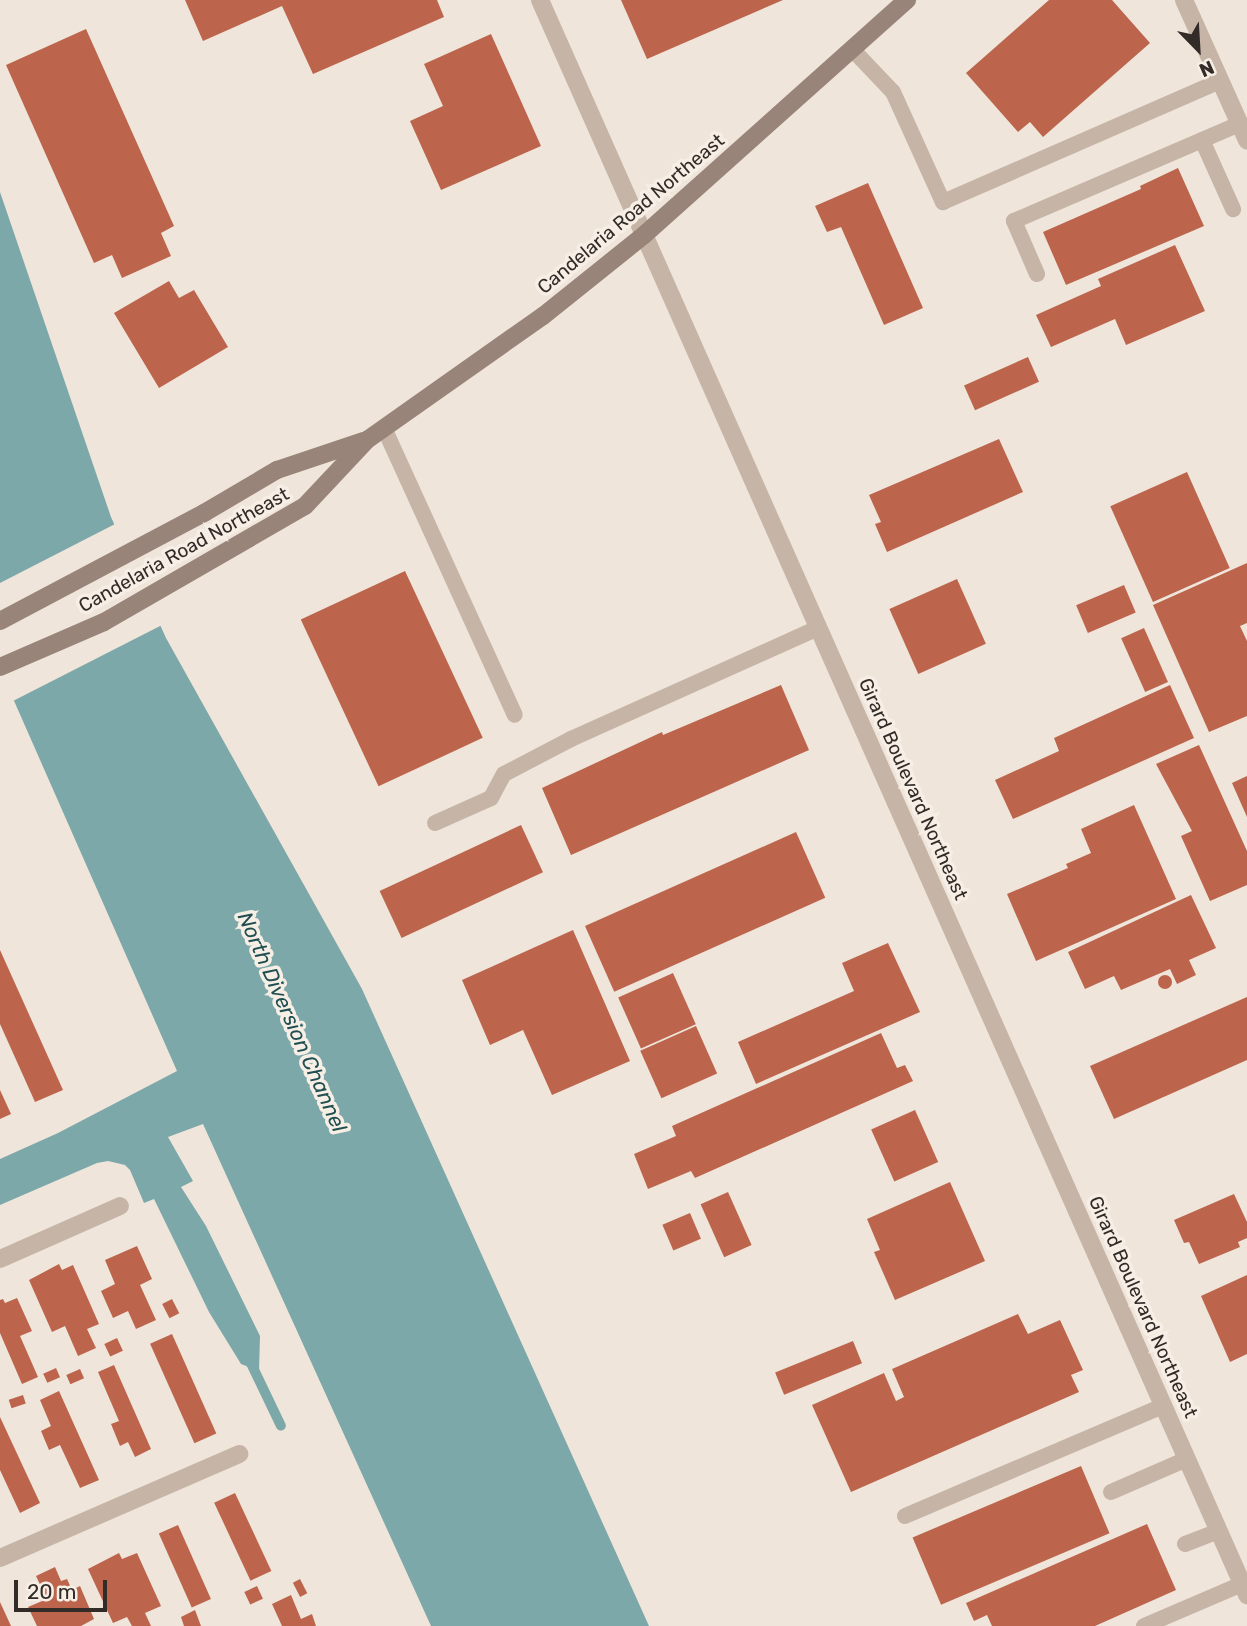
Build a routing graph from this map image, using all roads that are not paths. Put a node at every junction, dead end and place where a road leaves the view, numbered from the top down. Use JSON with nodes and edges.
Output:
{"nodes":[{"id":1,"x":540,"y":0,"type":"edge"},
{"id":2,"x":907,"y":0,"type":"edge"},
{"id":3,"x":1184,"y":0,"type":"edge"},
{"id":4,"x":852,"y":49,"type":"junction"},
{"id":5,"x":1220,"y":81,"type":"junction"},
{"id":6,"x":1240,"y":124,"type":"junction"},
{"id":7,"x":1202,"y":140,"type":"junction"},
{"id":8,"x":1247,"y":141,"type":"edge"},
{"id":9,"x":1233,"y":209,"type":"dead end"},
{"id":10,"x":644,"y":235,"type":"junction"},
{"id":11,"x":1037,"y":274,"type":"dead end"},
{"id":12,"x":384,"y":428,"type":"junction"},
{"id":13,"x":367,"y":440,"type":"junction"},
{"id":14,"x":0,"y":621,"type":"edge"},
{"id":15,"x":818,"y":628,"type":"junction"},
{"id":16,"x":0,"y":667,"type":"edge"},
{"id":17,"x":515,"y":715,"type":"dead end"},
{"id":18,"x":435,"y":823,"type":"dead end"},
{"id":19,"x":120,"y":1206,"type":"dead end"},
{"id":20,"x":0,"y":1259,"type":"edge"},
{"id":21,"x":1163,"y":1406,"type":"junction"},
{"id":22,"x":239,"y":1454,"type":"dead end"},
{"id":23,"x":1187,"y":1459,"type":"junction"},
{"id":24,"x":1111,"y":1492,"type":"dead end"},
{"id":25,"x":905,"y":1517,"type":"dead end"},
{"id":26,"x":1219,"y":1531,"type":"junction"},
{"id":27,"x":1185,"y":1544,"type":"dead end"},
{"id":28,"x":0,"y":1558,"type":"edge"},
{"id":29,"x":1245,"y":1590,"type":"edge"},
{"id":30,"x":1144,"y":1626,"type":"edge"}],
"edges":[{"from":1,"to":10,"type":"street","name":"Girard Boulevard Northeast"},
{"from":2,"to":4,"type":"main road","name":"Candelaria Road Northeast"},
{"from":3,"to":5,"type":"street"},
{"from":4,"to":5,"type":"lane"},
{"from":4,"to":10,"type":"main road","name":"Candelaria Road Northeast"},
{"from":5,"to":6,"type":"street"},
{"from":6,"to":7,"type":"lane"},
{"from":6,"to":8,"type":"street"},
{"from":7,"to":9,"type":"lane"},
{"from":7,"to":11,"type":"lane"},
{"from":10,"to":12,"type":"main road","name":"Candelaria Road Northeast"},
{"from":10,"to":15,"type":"street","name":"Girard Boulevard Northeast"},
{"from":12,"to":13,"type":"main road","name":"Candelaria Road Northeast"},
{"from":12,"to":17,"type":"lane"},
{"from":13,"to":14,"type":"main road","name":"Candelaria Road Northeast"},
{"from":13,"to":16,"type":"main road","name":"Candelaria Road Northeast"},
{"from":15,"to":18,"type":"lane"},
{"from":15,"to":21,"type":"street","name":"Girard Boulevard Northeast"},
{"from":19,"to":20,"type":"street"},
{"from":21,"to":23,"type":"street","name":"Girard Boulevard Northeast"},
{"from":21,"to":25,"type":"lane"},
{"from":22,"to":28,"type":"street"},
{"from":23,"to":24,"type":"lane"},
{"from":23,"to":26,"type":"street","name":"Girard Boulevard Northeast"},
{"from":26,"to":27,"type":"lane"},
{"from":26,"to":29,"type":"street","name":"Girard Boulevard Northeast"},
{"from":29,"to":30,"type":"lane"}]}
